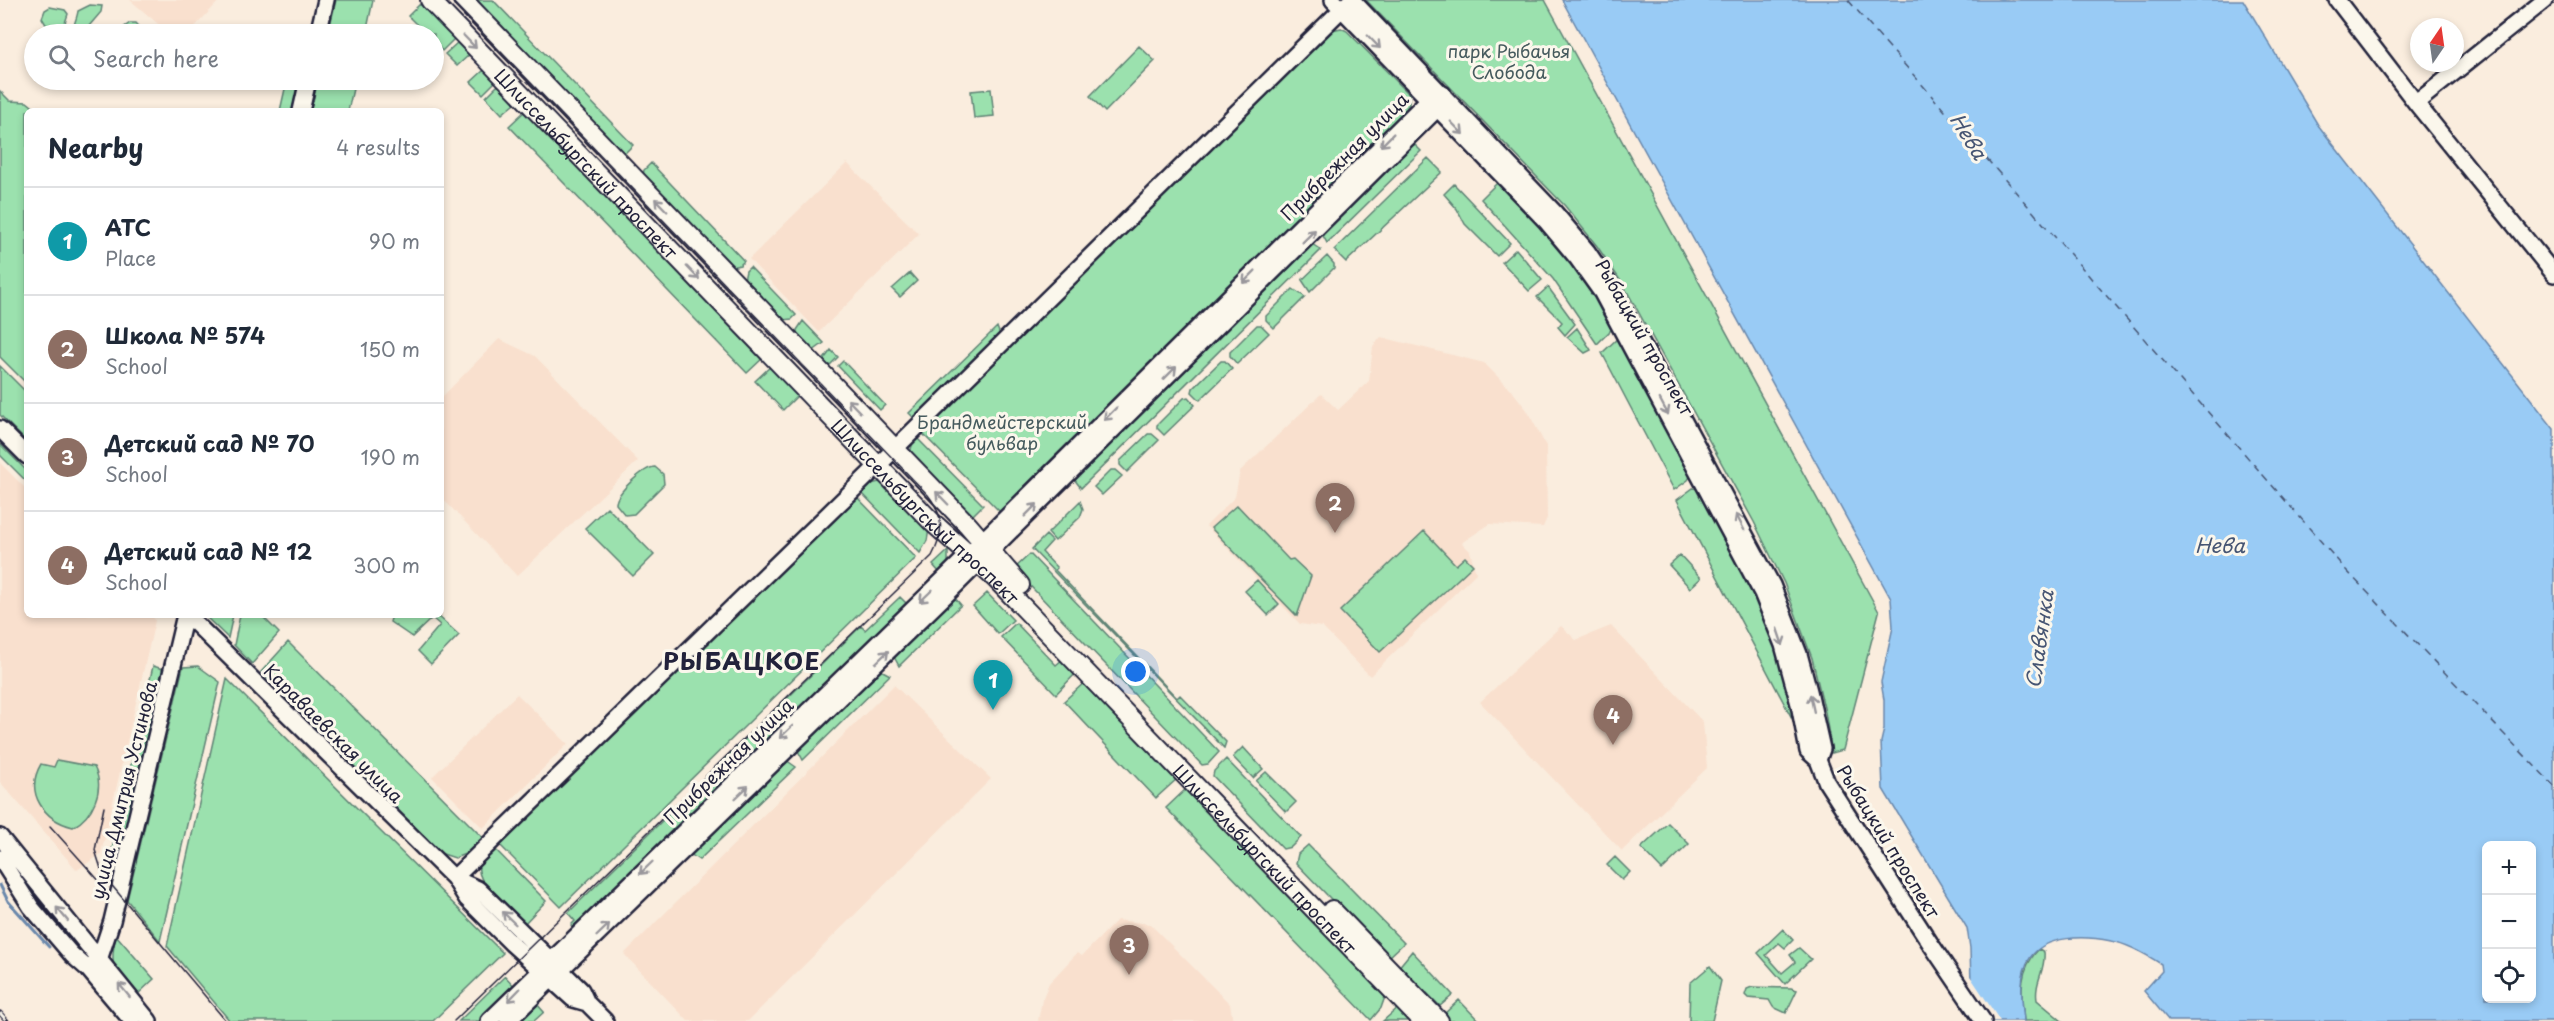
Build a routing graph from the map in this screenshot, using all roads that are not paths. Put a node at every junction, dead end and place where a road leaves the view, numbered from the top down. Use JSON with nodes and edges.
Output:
{"nodes":[{"id":1,"x":326,"y":0,"type":"edge"},
{"id":2,"x":430,"y":0,"type":"edge"},
{"id":3,"x":463,"y":0,"type":"edge"},
{"id":4,"x":2337,"y":0,"type":"edge"},
{"id":5,"x":2545,"y":0,"type":"edge"},
{"id":6,"x":1345,"y":2,"type":"edge"},
{"id":7,"x":320,"y":24,"type":"edge"},
{"id":8,"x":306,"y":90,"type":"edge"},
{"id":9,"x":1437,"y":101,"type":"junction"},
{"id":10,"x":2416,"y":103,"type":"junction"},
{"id":11,"x":302,"y":108,"type":"edge"},
{"id":12,"x":2554,"y":274,"type":"edge"},
{"id":13,"x":0,"y":429,"type":"edge"},
{"id":14,"x":895,"y":448,"type":"junction"},
{"id":15,"x":24,"y":453,"type":"edge"},
{"id":16,"x":878,"y":465,"type":"junction"},
{"id":17,"x":979,"y":553,"type":"junction"},
{"id":18,"x":185,"y":618,"type":"edge"},
{"id":19,"x":189,"y":618,"type":"edge"},
{"id":20,"x":0,"y":837,"type":"edge"},
{"id":21,"x":0,"y":858,"type":"edge"},
{"id":22,"x":454,"y":878,"type":"junction"},
{"id":23,"x":94,"y":964,"type":"junction"},
{"id":24,"x":551,"y":969,"type":"junction"},
{"id":25,"x":132,"y":1021,"type":"edge"},
{"id":26,"x":149,"y":1021,"type":"edge"},
{"id":27,"x":489,"y":1021,"type":"edge"},
{"id":28,"x":508,"y":1021,"type":"edge"},
{"id":29,"x":605,"y":1021,"type":"edge"},
{"id":30,"x":1422,"y":1021,"type":"edge"},
{"id":31,"x":1439,"y":1021,"type":"edge"},
{"id":32,"x":1983,"y":1021,"type":"edge"}],
"edges":[{"from":1,"to":7,"type":"street"},
{"from":2,"to":16,"type":"main road","name":"Шлиссельбургский проспект","one_way":true},
{"from":14,"to":3,"type":"main road","name":"Шлиссельбургский проспект","one_way":true},
{"from":4,"to":10,"type":"street"},
{"from":5,"to":10,"type":"street"},
{"from":6,"to":9,"type":"street","name":"Рыбацкий проспект"},
{"from":6,"to":14,"type":"street"},
{"from":8,"to":11,"type":"street"},
{"from":9,"to":17,"type":"street","name":"Прибрежная улица"},
{"from":9,"to":32,"type":"street","name":"Рыбацкий проспект"},
{"from":10,"to":12,"type":"street"},
{"from":13,"to":15,"type":"street"},
{"from":14,"to":16,"type":"street"},
{"from":17,"to":14,"type":"main road","name":"Шлиссельбургский проспект","one_way":true},
{"from":16,"to":17,"type":"main road","name":"Шлиссельбургский проспект"},
{"from":16,"to":22,"type":"street"},
{"from":17,"to":24,"type":"street","name":"Прибрежная улица"},
{"from":17,"to":30,"type":"main road","name":"Шлиссельбургский проспект"},
{"from":17,"to":31,"type":"main road","name":"Шлиссельбургский проспект"},
{"from":18,"to":23,"type":"street","name":"улица Дмитрия Устинова"},
{"from":19,"to":22,"type":"street","name":"Караваевская улица"},
{"from":23,"to":20,"type":"street","one_way":true},
{"from":21,"to":23,"type":"street"},
{"from":22,"to":24,"type":"street","name":"Караваевская улица"},
{"from":23,"to":25,"type":"street"},
{"from":26,"to":23,"type":"street","one_way":true},
{"from":24,"to":27,"type":"street","name":"Прибрежная улица","one_way":true},
{"from":24,"to":28,"type":"street","name":"Прибрежная улица"},
{"from":24,"to":29,"type":"street","name":"Караваевская улица"}]}
